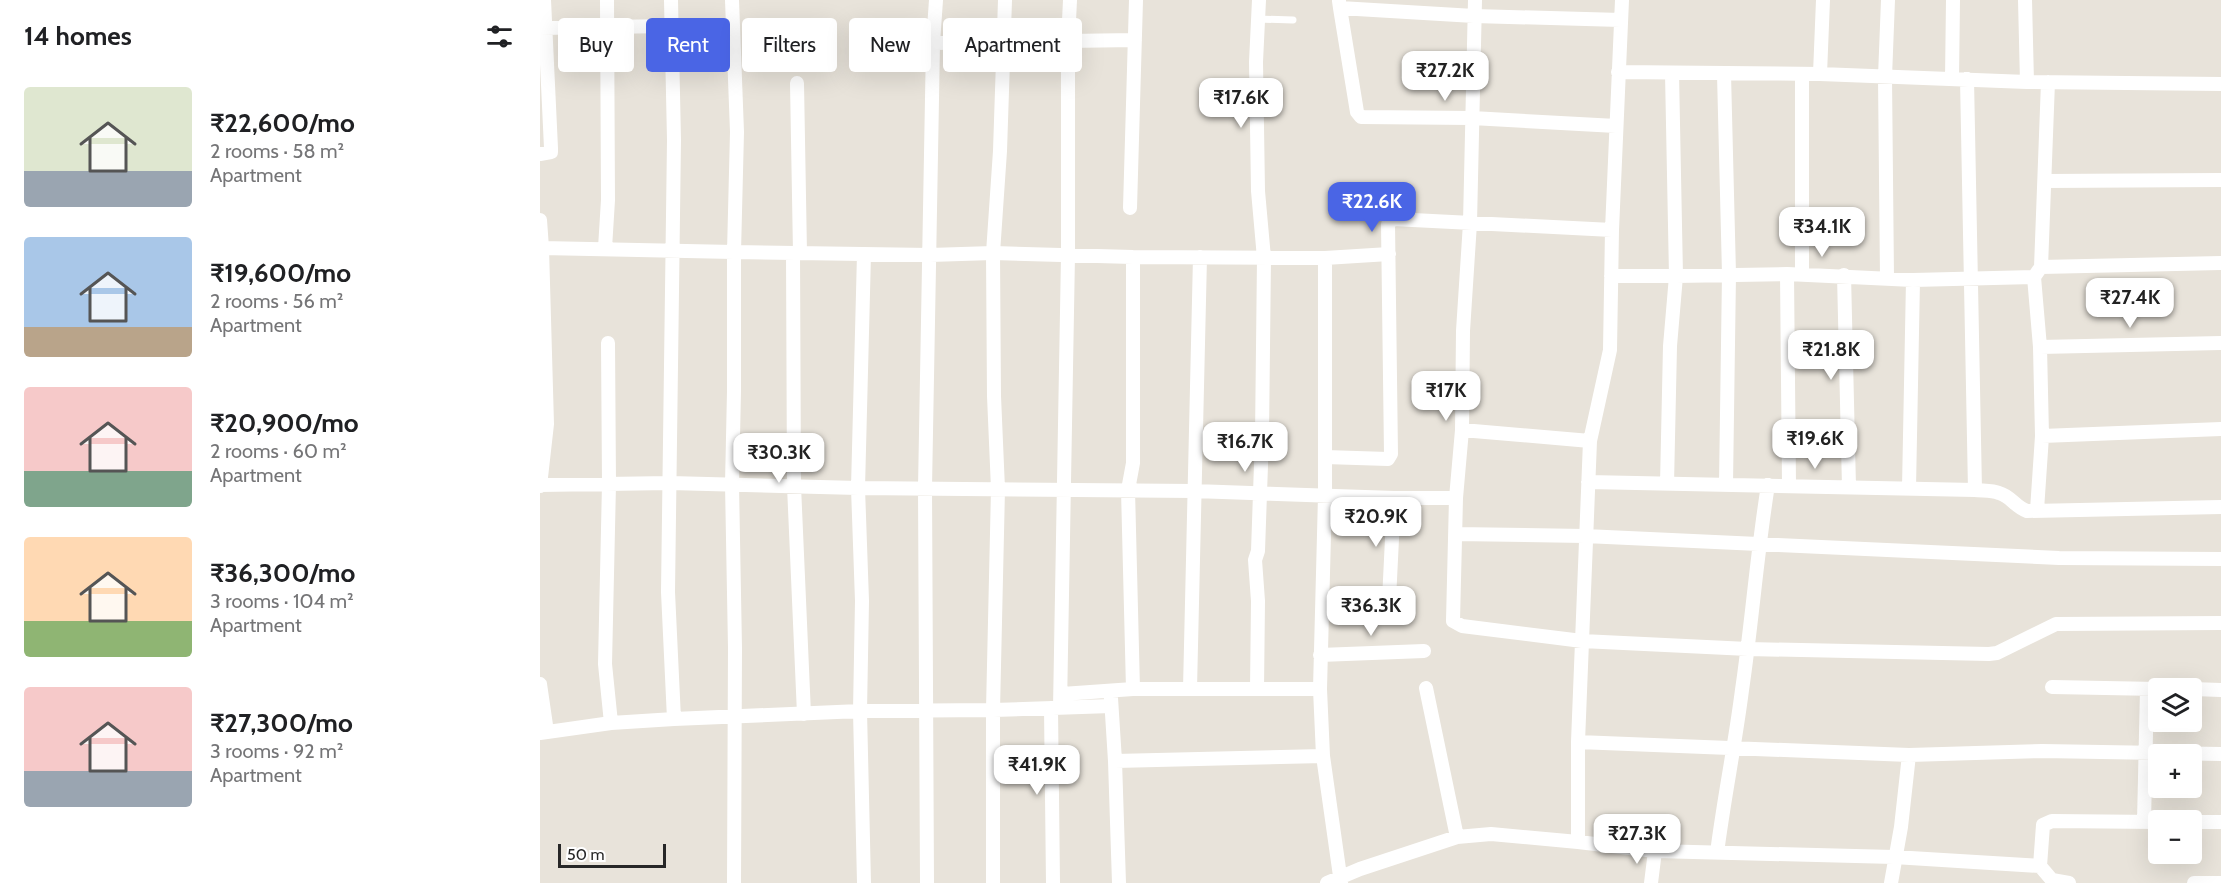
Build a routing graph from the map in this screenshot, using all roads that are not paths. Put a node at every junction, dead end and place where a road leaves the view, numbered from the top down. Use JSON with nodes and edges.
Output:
{"nodes":[{"id":1,"x":544,"y":0,"type":"edge"},
{"id":2,"x":607,"y":0,"type":"edge"},
{"id":3,"x":670,"y":0,"type":"edge"},
{"id":4,"x":732,"y":0,"type":"edge"},
{"id":5,"x":936,"y":0,"type":"edge"},
{"id":6,"x":1005,"y":0,"type":"edge"},
{"id":7,"x":1070,"y":0,"type":"edge"},
{"id":8,"x":1136,"y":0,"type":"edge"},
{"id":9,"x":1259,"y":0,"type":"edge"},
{"id":10,"x":1475,"y":0,"type":"edge"},
{"id":11,"x":1622,"y":0,"type":"edge"},
{"id":12,"x":1823,"y":0,"type":"edge"},
{"id":13,"x":1888,"y":0,"type":"edge"},
{"id":14,"x":1953,"y":0,"type":"edge"},
{"id":15,"x":2025,"y":0,"type":"edge"},
{"id":16,"x":1339,"y":4,"type":"edge"},
{"id":17,"x":1474,"y":16,"type":"junction"},
{"id":18,"x":607,"y":18,"type":"edge"},
{"id":19,"x":671,"y":18,"type":"edge"},
{"id":20,"x":1004,"y":18,"type":"edge"},
{"id":21,"x":1069,"y":18,"type":"edge"},
{"id":22,"x":1258,"y":19,"type":"junction"},
{"id":23,"x":1293,"y":20,"type":"dead end"},
{"id":24,"x":1621,"y":20,"type":"junction"},
{"id":25,"x":542,"y":28,"type":"edge"},
{"id":26,"x":558,"y":28,"type":"edge"},
{"id":27,"x":730,"y":29,"type":"edge"},
{"id":28,"x":733,"y":29,"type":"junction"},
{"id":29,"x":1135,"y":40,"type":"junction"},
{"id":30,"x":1082,"y":42,"type":"edge"},
{"id":31,"x":933,"y":43,"type":"junction"},
{"id":32,"x":943,"y":43,"type":"edge"},
{"id":33,"x":607,"y":72,"type":"edge"},
{"id":34,"x":672,"y":72,"type":"edge"},
{"id":35,"x":1002,"y":72,"type":"edge"},
{"id":36,"x":1068,"y":72,"type":"edge"},
{"id":37,"x":1618,"y":72,"type":"junction"},
{"id":38,"x":1672,"y":73,"type":"junction"},
{"id":39,"x":1725,"y":74,"type":"junction"},
{"id":40,"x":1802,"y":74,"type":"junction"},
{"id":41,"x":1820,"y":74,"type":"junction"},
{"id":42,"x":1885,"y":77,"type":"junction"},
{"id":43,"x":1952,"y":79,"type":"junction"},
{"id":44,"x":1967,"y":79,"type":"junction"},
{"id":45,"x":2027,"y":82,"type":"junction"},
{"id":46,"x":2048,"y":82,"type":"junction"},
{"id":47,"x":797,"y":83,"type":"dead end"},
{"id":48,"x":2221,"y":84,"type":"edge"},
{"id":49,"x":1472,"y":118,"type":"junction"},
{"id":50,"x":1616,"y":126,"type":"junction"},
{"id":51,"x":540,"y":153,"type":"edge"},
{"id":52,"x":2221,"y":180,"type":"edge"},
{"id":53,"x":2045,"y":181,"type":"junction"},
{"id":54,"x":1130,"y":208,"type":"dead end"},
{"id":55,"x":540,"y":220,"type":"edge"},
{"id":56,"x":1470,"y":223,"type":"junction"},
{"id":57,"x":1612,"y":230,"type":"junction"},
{"id":58,"x":543,"y":248,"type":"junction"},
{"id":59,"x":605,"y":248,"type":"junction"},
{"id":60,"x":672,"y":250,"type":"junction"},
{"id":61,"x":734,"y":252,"type":"junction"},
{"id":62,"x":796,"y":253,"type":"junction"},
{"id":63,"x":864,"y":254,"type":"junction"},
{"id":64,"x":993,"y":254,"type":"junction"},
{"id":65,"x":1389,"y":254,"type":"junction"},
{"id":66,"x":930,"y":255,"type":"junction"},
{"id":67,"x":1068,"y":255,"type":"junction"},
{"id":68,"x":1133,"y":257,"type":"junction"},
{"id":69,"x":1200,"y":257,"type":"junction"},
{"id":70,"x":1264,"y":258,"type":"junction"},
{"id":71,"x":1325,"y":258,"type":"junction"},
{"id":72,"x":2221,"y":263,"type":"edge"},
{"id":73,"x":2037,"y":272,"type":"junction"},
{"id":74,"x":1787,"y":273,"type":"junction"},
{"id":75,"x":1729,"y":274,"type":"junction"},
{"id":76,"x":1802,"y":274,"type":"junction"},
{"id":77,"x":1844,"y":275,"type":"junction"},
{"id":78,"x":1611,"y":276,"type":"junction"},
{"id":79,"x":1676,"y":276,"type":"junction"},
{"id":80,"x":1887,"y":278,"type":"junction"},
{"id":81,"x":1913,"y":280,"type":"junction"},
{"id":82,"x":1972,"y":280,"type":"junction"},
{"id":83,"x":542,"y":318,"type":"edge"},
{"id":84,"x":608,"y":343,"type":"dead end"},
{"id":85,"x":2221,"y":343,"type":"edge"},
{"id":86,"x":2040,"y":347,"type":"junction"},
{"id":87,"x":2221,"y":429,"type":"edge"},
{"id":88,"x":1462,"y":430,"type":"junction"},
{"id":89,"x":2042,"y":436,"type":"junction"},
{"id":90,"x":1590,"y":441,"type":"junction"},
{"id":91,"x":1325,"y":458,"type":"junction"},
{"id":92,"x":1588,"y":482,"type":"junction"},
{"id":93,"x":670,"y":483,"type":"junction"},
{"id":94,"x":609,"y":484,"type":"junction"},
{"id":95,"x":732,"y":484,"type":"junction"},
{"id":96,"x":1667,"y":484,"type":"junction"},
{"id":97,"x":1726,"y":484,"type":"junction"},
{"id":98,"x":540,"y":485,"type":"edge"},
{"id":99,"x":1768,"y":485,"type":"junction"},
{"id":100,"x":1789,"y":485,"type":"junction"},
{"id":101,"x":794,"y":486,"type":"junction"},
{"id":102,"x":1849,"y":487,"type":"junction"},
{"id":103,"x":858,"y":488,"type":"junction"},
{"id":104,"x":925,"y":488,"type":"junction"},
{"id":105,"x":1909,"y":488,"type":"junction"},
{"id":106,"x":998,"y":489,"type":"junction"},
{"id":107,"x":1065,"y":489,"type":"junction"},
{"id":108,"x":1128,"y":490,"type":"junction"},
{"id":109,"x":1975,"y":490,"type":"junction"},
{"id":110,"x":1194,"y":491,"type":"junction"},
{"id":111,"x":1260,"y":494,"type":"junction"},
{"id":112,"x":1325,"y":496,"type":"junction"},
{"id":113,"x":1394,"y":498,"type":"junction"},
{"id":114,"x":1456,"y":498,"type":"junction"},
{"id":115,"x":2221,"y":507,"type":"edge"},
{"id":116,"x":2037,"y":510,"type":"junction"},
{"id":117,"x":1455,"y":534,"type":"junction"},
{"id":118,"x":1585,"y":536,"type":"junction"},
{"id":119,"x":1759,"y":544,"type":"junction"},
{"id":120,"x":2221,"y":558,"type":"edge"},
{"id":121,"x":1389,"y":600,"type":"dead end"},
{"id":122,"x":2221,"y":623,"type":"edge"},
{"id":123,"x":1582,"y":641,"type":"junction"},
{"id":124,"x":1748,"y":649,"type":"junction"},
{"id":125,"x":1424,"y":651,"type":"dead end"},
{"id":126,"x":1320,"y":655,"type":"junction"},
{"id":127,"x":540,"y":684,"type":"edge"},
{"id":128,"x":2052,"y":687,"type":"dead end"},
{"id":129,"x":1257,"y":688,"type":"junction"},
{"id":130,"x":1320,"y":688,"type":"junction"},
{"id":131,"x":1426,"y":688,"type":"dead end"},
{"id":132,"x":1133,"y":689,"type":"junction"},
{"id":133,"x":1190,"y":689,"type":"junction"},
{"id":134,"x":2148,"y":689,"type":"edge"},
{"id":135,"x":2202,"y":689,"type":"edge"},
{"id":136,"x":1110,"y":690,"type":"junction"},
{"id":137,"x":2221,"y":690,"type":"edge"},
{"id":138,"x":1058,"y":703,"type":"junction"},
{"id":139,"x":1111,"y":706,"type":"junction"},
{"id":140,"x":927,"y":710,"type":"junction"},
{"id":141,"x":993,"y":710,"type":"junction"},
{"id":142,"x":860,"y":711,"type":"junction"},
{"id":143,"x":804,"y":714,"type":"junction"},
{"id":144,"x":733,"y":717,"type":"junction"},
{"id":145,"x":674,"y":719,"type":"junction"},
{"id":146,"x":611,"y":723,"type":"junction"},
{"id":147,"x":544,"y":732,"type":"edge"},
{"id":148,"x":2148,"y":732,"type":"edge"},
{"id":149,"x":1578,"y":742,"type":"junction"},
{"id":150,"x":1734,"y":749,"type":"junction"},
{"id":151,"x":2146,"y":753,"type":"junction"},
{"id":152,"x":2221,"y":754,"type":"edge"},
{"id":153,"x":1909,"y":755,"type":"junction"},
{"id":154,"x":1323,"y":756,"type":"junction"},
{"id":155,"x":1115,"y":760,"type":"junction"},
{"id":156,"x":2150,"y":810,"type":"edge"},
{"id":157,"x":2148,"y":822,"type":"edge"},
{"id":158,"x":2202,"y":822,"type":"edge"},
{"id":159,"x":2221,"y":822,"type":"edge"},
{"id":160,"x":1457,"y":837,"type":"junction"},
{"id":161,"x":1578,"y":842,"type":"junction"},
{"id":162,"x":1655,"y":851,"type":"junction"},
{"id":163,"x":1717,"y":853,"type":"junction"},
{"id":164,"x":1894,"y":857,"type":"junction"},
{"id":165,"x":2040,"y":866,"type":"junction"},
{"id":166,"x":1336,"y":881,"type":"edge"},
{"id":167,"x":734,"y":883,"type":"edge"},
{"id":168,"x":864,"y":883,"type":"edge"},
{"id":169,"x":927,"y":883,"type":"edge"},
{"id":170,"x":993,"y":883,"type":"edge"},
{"id":171,"x":1053,"y":883,"type":"edge"},
{"id":172,"x":1119,"y":883,"type":"edge"},
{"id":173,"x":1651,"y":883,"type":"edge"},
{"id":174,"x":1891,"y":883,"type":"edge"},
{"id":175,"x":2069,"y":883,"type":"edge"},
{"id":176,"x":2194,"y":883,"type":"edge"},
{"id":177,"x":2221,"y":883,"type":"edge"}],
"edges":[{"from":1,"to":25,"type":"street"},
{"from":2,"to":18,"type":"street"},
{"from":3,"to":19,"type":"street"},
{"from":4,"to":28,"type":"street"},
{"from":5,"to":31,"type":"street"},
{"from":6,"to":20,"type":"street"},
{"from":7,"to":21,"type":"street"},
{"from":8,"to":29,"type":"street"},
{"from":9,"to":22,"type":"street"},
{"from":10,"to":17,"type":"street"},
{"from":11,"to":24,"type":"street"},
{"from":12,"to":41,"type":"street"},
{"from":13,"to":42,"type":"street"},
{"from":14,"to":43,"type":"street"},
{"from":15,"to":45,"type":"street"},
{"from":16,"to":17,"type":"street"},
{"from":16,"to":49,"type":"street"},
{"from":17,"to":24,"type":"street"},
{"from":17,"to":49,"type":"street"},
{"from":22,"to":23,"type":"lane"},
{"from":22,"to":70,"type":"street"},
{"from":24,"to":37,"type":"street"},
{"from":25,"to":26,"type":"street"},
{"from":25,"to":51,"type":"street"},
{"from":27,"to":28,"type":"street"},
{"from":28,"to":61,"type":"street"},
{"from":29,"to":30,"type":"street"},
{"from":29,"to":54,"type":"street"},
{"from":31,"to":32,"type":"street"},
{"from":31,"to":66,"type":"street"},
{"from":33,"to":59,"type":"street"},
{"from":34,"to":60,"type":"street"},
{"from":35,"to":64,"type":"street"},
{"from":36,"to":67,"type":"street"},
{"from":37,"to":38,"type":"street"},
{"from":37,"to":50,"type":"street"},
{"from":38,"to":39,"type":"street"},
{"from":38,"to":79,"type":"street"},
{"from":39,"to":40,"type":"street"},
{"from":39,"to":75,"type":"street"},
{"from":40,"to":41,"type":"street"},
{"from":40,"to":76,"type":"street"},
{"from":41,"to":42,"type":"street"},
{"from":42,"to":43,"type":"street"},
{"from":42,"to":80,"type":"street"},
{"from":43,"to":44,"type":"street"},
{"from":44,"to":45,"type":"street"},
{"from":44,"to":82,"type":"street"},
{"from":45,"to":46,"type":"street"},
{"from":46,"to":48,"type":"street"},
{"from":46,"to":53,"type":"street"},
{"from":47,"to":62,"type":"street"},
{"from":49,"to":50,"type":"street"},
{"from":49,"to":56,"type":"street"},
{"from":50,"to":57,"type":"street"},
{"from":52,"to":53,"type":"street"},
{"from":53,"to":73,"type":"street"},
{"from":55,"to":58,"type":"street"},
{"from":56,"to":57,"type":"street"},
{"from":56,"to":65,"type":"street"},
{"from":56,"to":88,"type":"street"},
{"from":57,"to":78,"type":"street"},
{"from":58,"to":59,"type":"street"},
{"from":58,"to":83,"type":"street"},
{"from":59,"to":60,"type":"street"},
{"from":60,"to":61,"type":"street"},
{"from":60,"to":93,"type":"street"},
{"from":61,"to":62,"type":"street"},
{"from":61,"to":95,"type":"street"},
{"from":62,"to":63,"type":"street"},
{"from":62,"to":101,"type":"street"},
{"from":63,"to":66,"type":"street"},
{"from":63,"to":103,"type":"street"},
{"from":64,"to":66,"type":"street"},
{"from":64,"to":67,"type":"street"},
{"from":64,"to":106,"type":"street"},
{"from":65,"to":71,"type":"street"},
{"from":65,"to":91,"type":"street"},
{"from":66,"to":104,"type":"street"},
{"from":67,"to":68,"type":"street"},
{"from":67,"to":107,"type":"street"},
{"from":68,"to":69,"type":"street"},
{"from":68,"to":108,"type":"street"},
{"from":69,"to":70,"type":"street"},
{"from":69,"to":110,"type":"street"},
{"from":70,"to":71,"type":"street"},
{"from":70,"to":111,"type":"street"},
{"from":71,"to":91,"type":"street"},
{"from":72,"to":73,"type":"street"},
{"from":73,"to":82,"type":"street"},
{"from":73,"to":86,"type":"street"},
{"from":74,"to":75,"type":"street"},
{"from":74,"to":76,"type":"street"},
{"from":74,"to":100,"type":"street"},
{"from":75,"to":79,"type":"street"},
{"from":75,"to":97,"type":"street"},
{"from":76,"to":77,"type":"street"},
{"from":77,"to":80,"type":"street"},
{"from":77,"to":102,"type":"street"},
{"from":78,"to":79,"type":"street"},
{"from":78,"to":90,"type":"street"},
{"from":79,"to":96,"type":"street"},
{"from":80,"to":81,"type":"street"},
{"from":81,"to":82,"type":"street"},
{"from":81,"to":105,"type":"street"},
{"from":82,"to":109,"type":"street"},
{"from":83,"to":98,"type":"street"},
{"from":84,"to":94,"type":"street"},
{"from":85,"to":86,"type":"street"},
{"from":86,"to":89,"type":"street"},
{"from":87,"to":89,"type":"street"},
{"from":88,"to":90,"type":"street"},
{"from":88,"to":114,"type":"street"},
{"from":89,"to":116,"type":"street"},
{"from":90,"to":92,"type":"street"},
{"from":91,"to":112,"type":"street"},
{"from":92,"to":96,"type":"street"},
{"from":92,"to":118,"type":"street"},
{"from":93,"to":94,"type":"street"},
{"from":93,"to":95,"type":"street"},
{"from":93,"to":145,"type":"street"},
{"from":94,"to":98,"type":"street"},
{"from":94,"to":146,"type":"street"},
{"from":95,"to":101,"type":"street"},
{"from":95,"to":144,"type":"street"},
{"from":96,"to":97,"type":"street"},
{"from":97,"to":99,"type":"street"},
{"from":99,"to":100,"type":"street"},
{"from":99,"to":119,"type":"street"},
{"from":100,"to":102,"type":"street"},
{"from":101,"to":103,"type":"street"},
{"from":101,"to":143,"type":"street"},
{"from":102,"to":105,"type":"street"},
{"from":103,"to":104,"type":"street"},
{"from":103,"to":142,"type":"street"},
{"from":104,"to":106,"type":"street"},
{"from":104,"to":140,"type":"street"},
{"from":105,"to":109,"type":"street"},
{"from":106,"to":107,"type":"street"},
{"from":106,"to":141,"type":"street"},
{"from":107,"to":108,"type":"street"},
{"from":107,"to":138,"type":"street"},
{"from":108,"to":110,"type":"street"},
{"from":108,"to":132,"type":"street"},
{"from":109,"to":116,"type":"street"},
{"from":110,"to":111,"type":"street"},
{"from":110,"to":133,"type":"street"},
{"from":111,"to":112,"type":"street"},
{"from":111,"to":129,"type":"street"},
{"from":112,"to":113,"type":"street"},
{"from":112,"to":126,"type":"street"},
{"from":113,"to":114,"type":"street"},
{"from":113,"to":121,"type":"street"},
{"from":114,"to":117,"type":"street"},
{"from":115,"to":116,"type":"street"},
{"from":117,"to":118,"type":"street"},
{"from":117,"to":123,"type":"street"},
{"from":118,"to":119,"type":"street"},
{"from":118,"to":123,"type":"street"},
{"from":119,"to":120,"type":"street"},
{"from":119,"to":124,"type":"street"},
{"from":122,"to":124,"type":"street"},
{"from":123,"to":124,"type":"street"},
{"from":123,"to":149,"type":"street"},
{"from":124,"to":150,"type":"street"},
{"from":125,"to":126,"type":"street"},
{"from":126,"to":130,"type":"street"},
{"from":127,"to":147,"type":"street"},
{"from":128,"to":134,"type":"street"},
{"from":129,"to":130,"type":"street"},
{"from":129,"to":133,"type":"street"},
{"from":130,"to":154,"type":"street"},
{"from":131,"to":160,"type":"street"},
{"from":132,"to":133,"type":"street"},
{"from":132,"to":136,"type":"street"},
{"from":135,"to":137,"type":"street"},
{"from":136,"to":138,"type":"street"},
{"from":136,"to":139,"type":"street"},
{"from":138,"to":139,"type":"street"},
{"from":138,"to":141,"type":"street"},
{"from":138,"to":171,"type":"street"},
{"from":139,"to":155,"type":"street"},
{"from":140,"to":141,"type":"street"},
{"from":140,"to":142,"type":"street"},
{"from":140,"to":169,"type":"street"},
{"from":141,"to":170,"type":"street"},
{"from":142,"to":143,"type":"street"},
{"from":142,"to":168,"type":"street"},
{"from":143,"to":144,"type":"street"},
{"from":144,"to":145,"type":"street"},
{"from":144,"to":167,"type":"street"},
{"from":145,"to":146,"type":"street"},
{"from":146,"to":147,"type":"street"},
{"from":148,"to":151,"type":"street"},
{"from":149,"to":150,"type":"street"},
{"from":149,"to":161,"type":"street"},
{"from":150,"to":153,"type":"street"},
{"from":150,"to":163,"type":"street"},
{"from":151,"to":152,"type":"street"},
{"from":151,"to":153,"type":"street"},
{"from":151,"to":156,"type":"street"},
{"from":153,"to":164,"type":"street"},
{"from":154,"to":155,"type":"street"},
{"from":154,"to":166,"type":"street"},
{"from":155,"to":172,"type":"street"},
{"from":157,"to":165,"type":"street"},
{"from":158,"to":159,"type":"street"},
{"from":160,"to":161,"type":"street"},
{"from":160,"to":166,"type":"street"},
{"from":161,"to":162,"type":"street"},
{"from":162,"to":163,"type":"street"},
{"from":162,"to":173,"type":"street"},
{"from":163,"to":164,"type":"street"},
{"from":164,"to":165,"type":"street"},
{"from":164,"to":174,"type":"street"},
{"from":165,"to":175,"type":"street"},
{"from":176,"to":177,"type":"street"}]}
